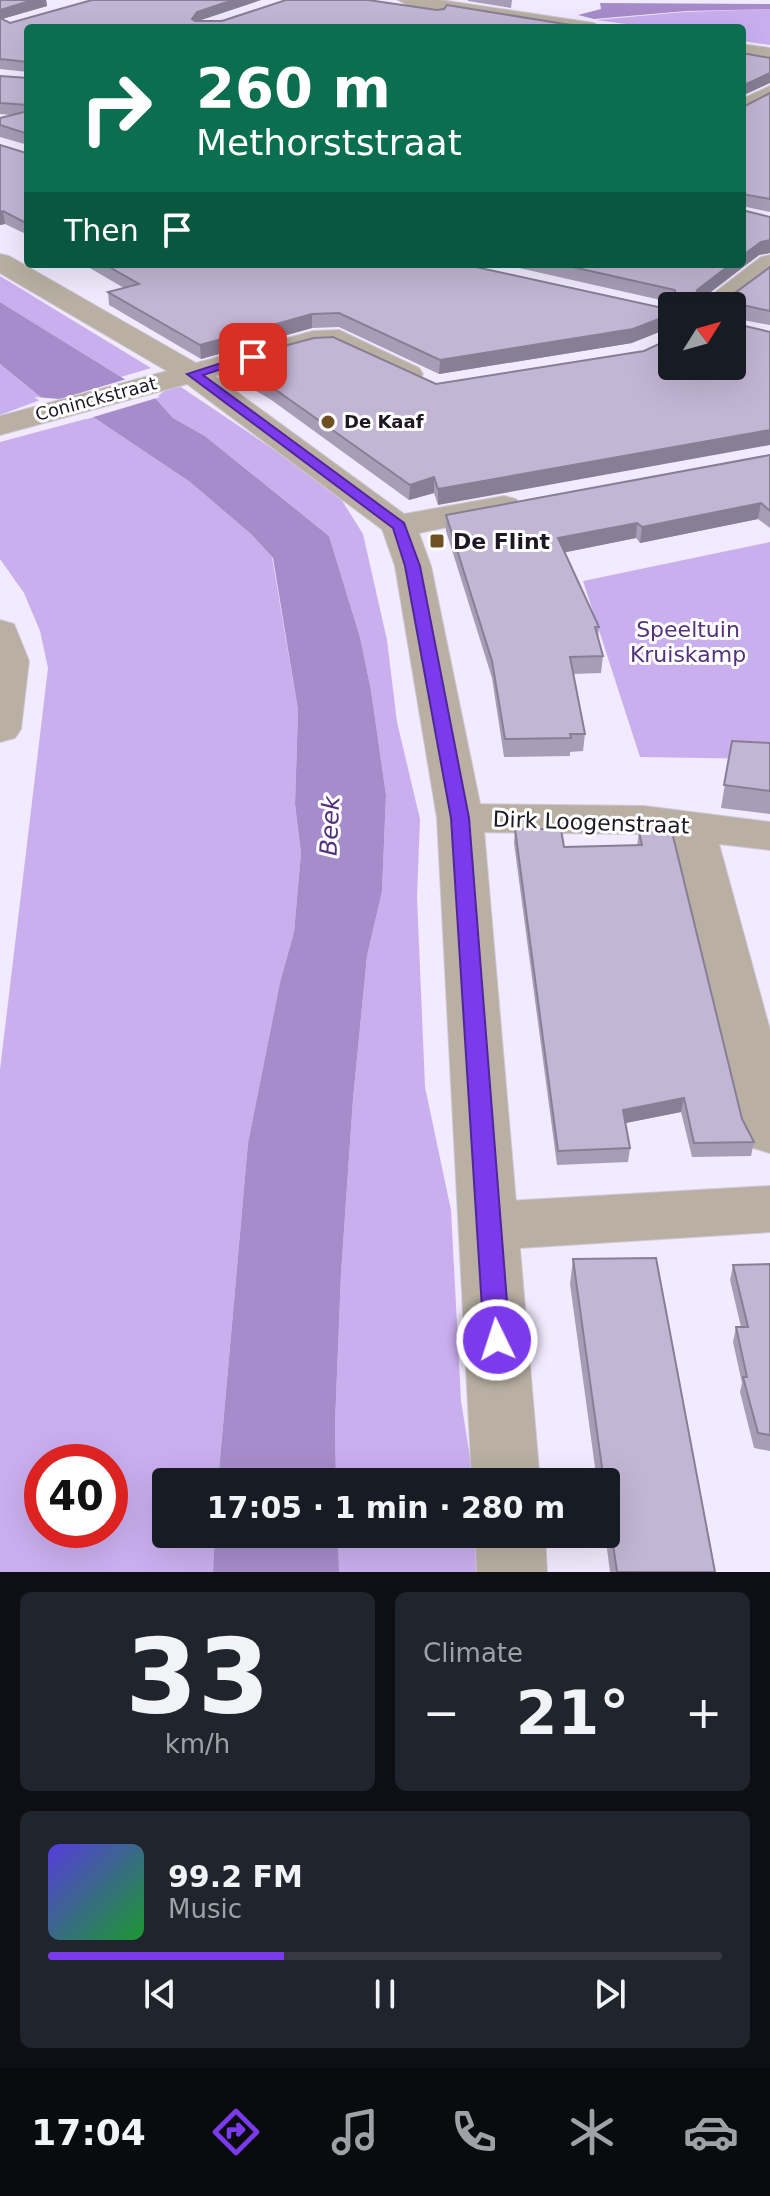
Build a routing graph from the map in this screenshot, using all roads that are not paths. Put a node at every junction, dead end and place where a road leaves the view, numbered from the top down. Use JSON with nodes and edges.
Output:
{"nodes":[{"id":1,"x":407,"y":0,"type":"edge"},
{"id":2,"x":388,"y":4,"type":"edge"},
{"id":3,"x":519,"y":17,"type":"junction"},
{"id":4,"x":429,"y":22,"type":"edge"},
{"id":5,"x":494,"y":24,"type":"edge"},
{"id":6,"x":567,"y":24,"type":"edge"},
{"id":7,"x":746,"y":51,"type":"edge"},
{"id":8,"x":770,"y":54,"type":"edge"},
{"id":9,"x":770,"y":92,"type":"edge"},
{"id":10,"x":746,"y":106,"type":"edge"},
{"id":11,"x":0,"y":262,"type":"edge"},
{"id":12,"x":770,"y":263,"type":"edge"},
{"id":13,"x":730,"y":292,"type":"edge"},
{"id":14,"x":193,"y":374,"type":"junction"},
{"id":15,"x":435,"y":387,"type":"edge"},
{"id":16,"x":0,"y":426,"type":"edge"},
{"id":17,"x":538,"y":500,"type":"edge"},
{"id":18,"x":399,"y":526,"type":"junction"},
{"id":19,"x":0,"y":632,"type":"edge"},
{"id":20,"x":0,"y":729,"type":"edge"},
{"id":21,"x":460,"y":818,"type":"junction"},
{"id":22,"x":691,"y":825,"type":"junction"},
{"id":23,"x":770,"y":836,"type":"edge"},
{"id":24,"x":770,"y":1132,"type":"edge"},
{"id":25,"x":770,"y":1209,"type":"edge"},
{"id":26,"x":489,"y":1226,"type":"junction"},
{"id":27,"x":505,"y":1468,"type":"edge"},
{"id":28,"x":511,"y":1548,"type":"edge"},
{"id":29,"x":512,"y":1572,"type":"edge"}],
"edges":[{"from":1,"to":3,"type":"street"},
{"from":2,"to":4,"type":"street"},
{"from":3,"to":5,"type":"street"},
{"from":3,"to":6,"type":"street"},
{"from":7,"to":8,"type":"street"},
{"from":9,"to":10,"type":"street"},
{"from":11,"to":14,"type":"street"},
{"from":12,"to":13,"type":"street"},
{"from":14,"to":15,"type":"street","name":"Coninckstraat"},
{"from":14,"to":16,"type":"street","name":"Coninckstraat"},
{"from":14,"to":18,"type":"street"},
{"from":17,"to":18,"type":"street"},
{"from":18,"to":21,"type":"street"},
{"from":19,"to":20,"type":"street"},
{"from":21,"to":22,"type":"street","name":"Dirk Loogenstraat"},
{"from":21,"to":26,"type":"street"},
{"from":22,"to":23,"type":"street","name":"Dirk Loogenstraat"},
{"from":22,"to":24,"type":"street"},
{"from":25,"to":26,"type":"street"},
{"from":26,"to":27,"type":"street"},
{"from":28,"to":29,"type":"street"}]}
